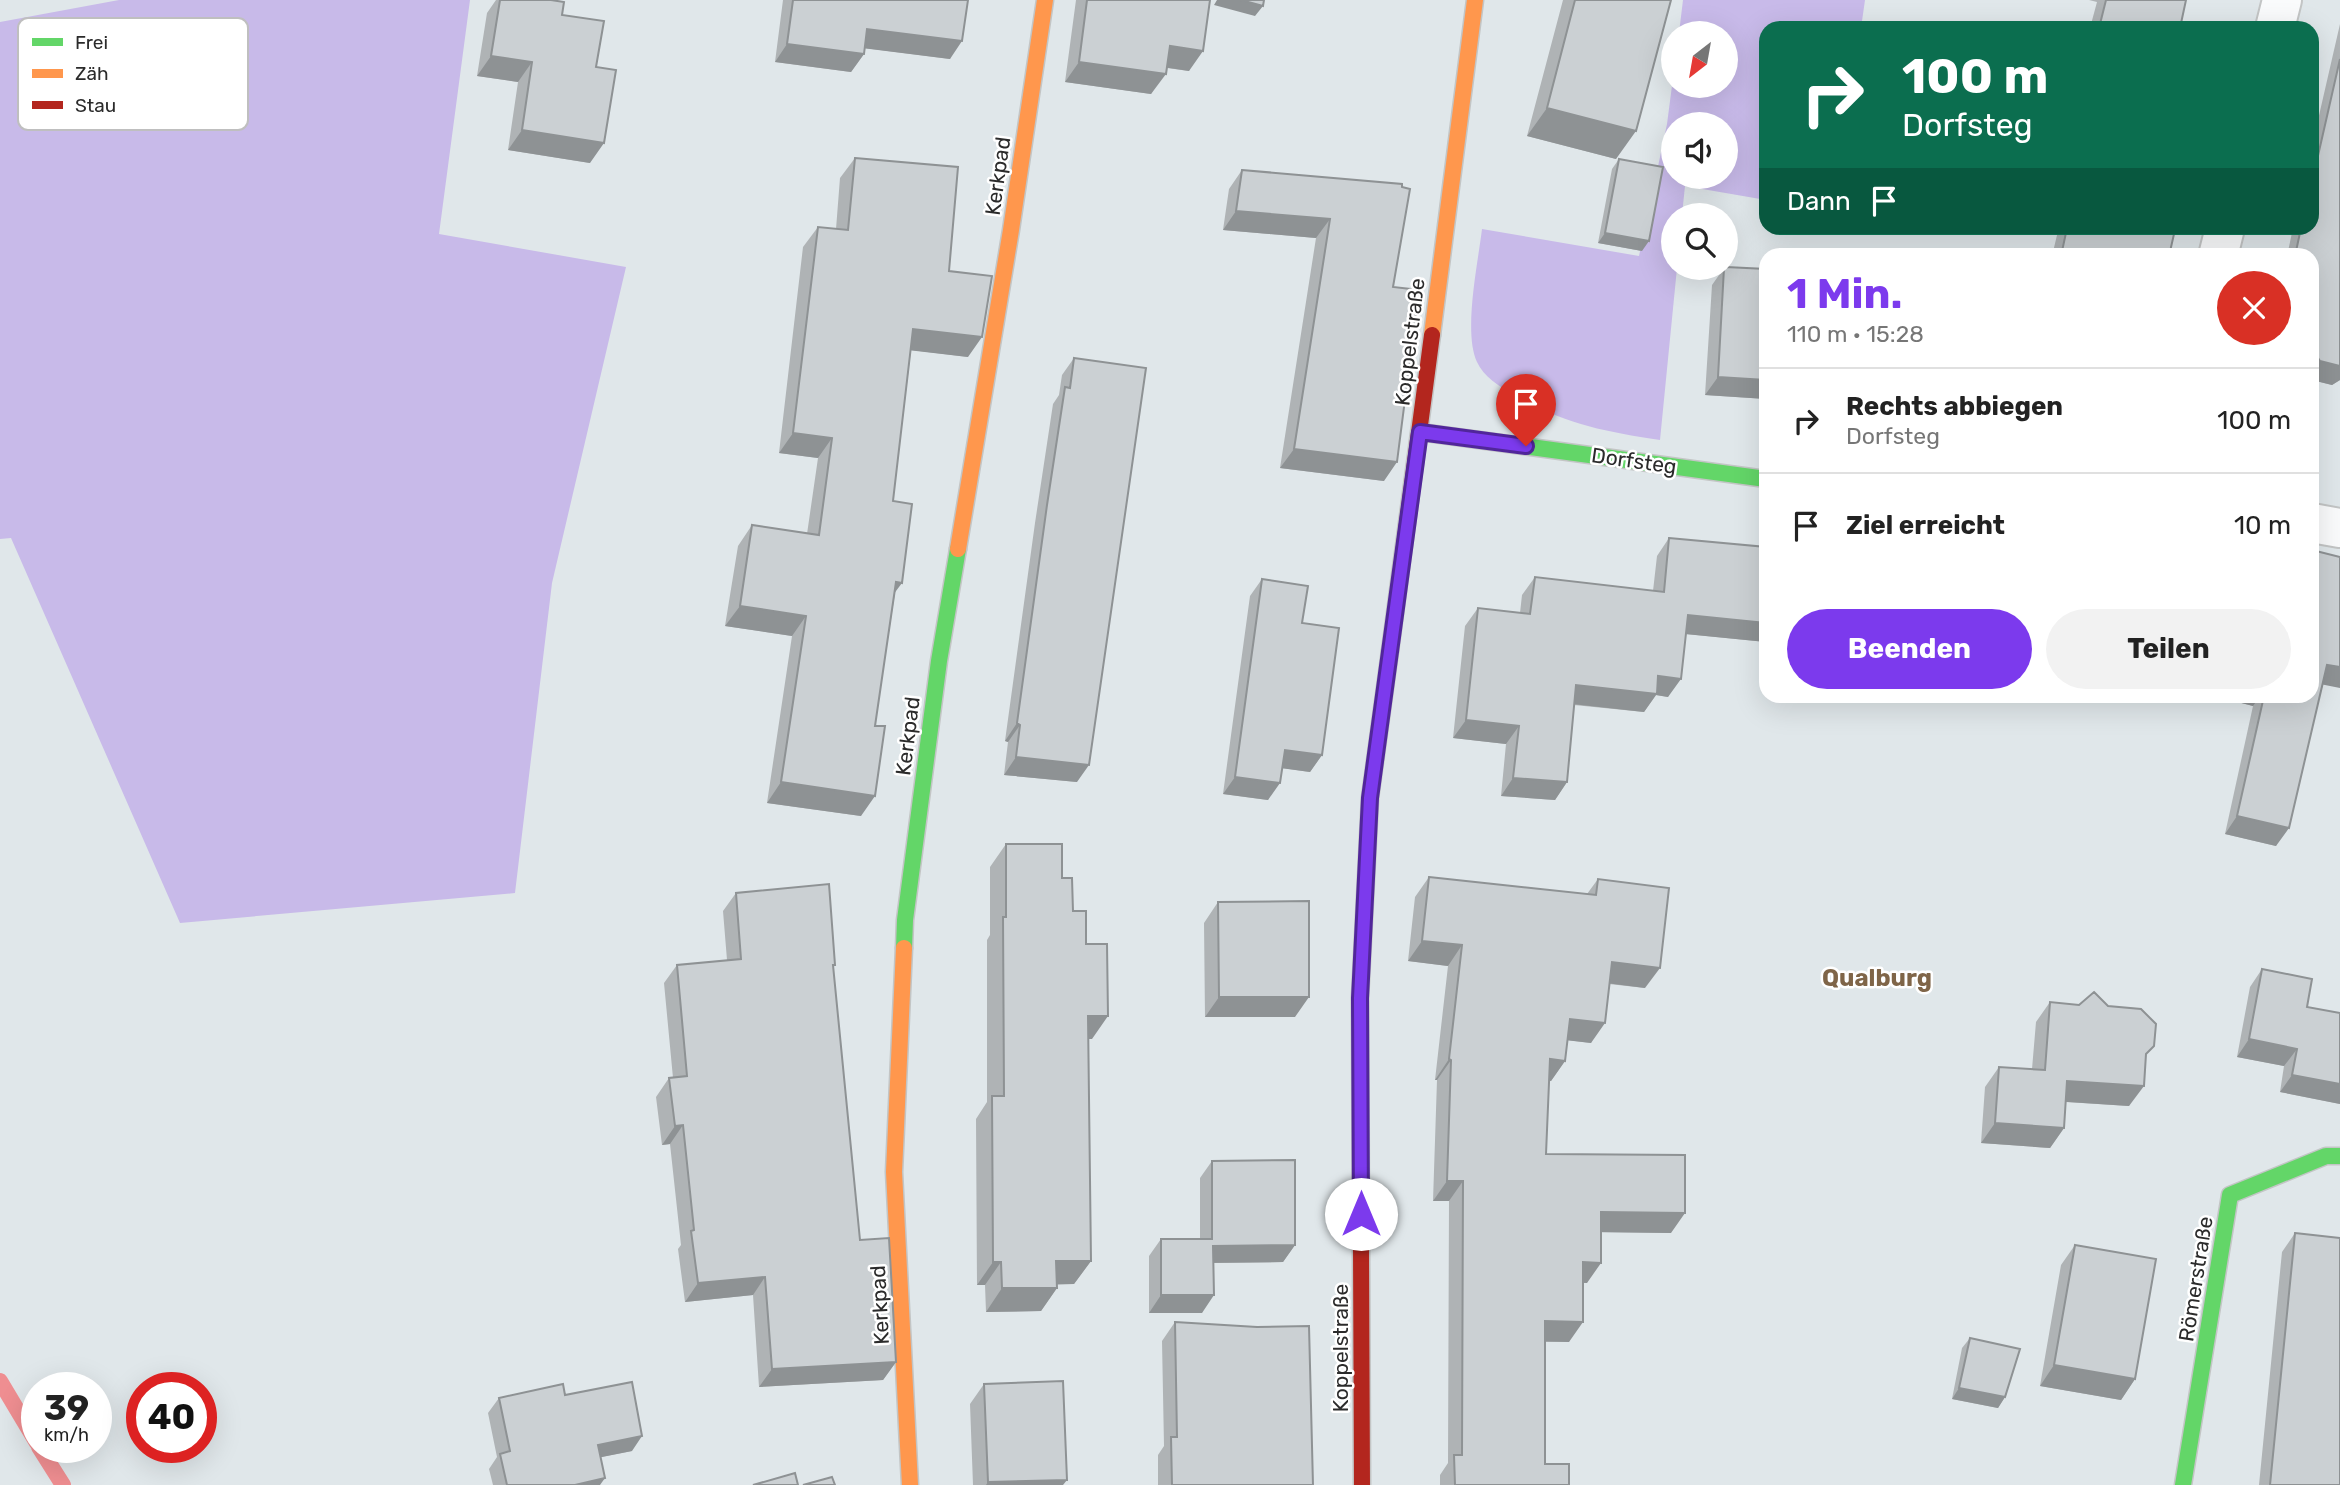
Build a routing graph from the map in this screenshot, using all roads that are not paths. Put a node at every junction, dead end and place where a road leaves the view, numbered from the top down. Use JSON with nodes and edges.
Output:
{"nodes":[{"id":1,"x":1045,"y":0,"type":"edge"},
{"id":2,"x":2282,"y":0,"type":"edge"},
{"id":3,"x":1467,"y":2,"type":"edge"},
{"id":4,"x":2277,"y":21,"type":"edge"},
{"id":5,"x":1420,"y":432,"type":"junction"},
{"id":6,"x":1759,"y":478,"type":"edge"},
{"id":7,"x":2319,"y":524,"type":"edge"},
{"id":8,"x":2340,"y":528,"type":"edge"},
{"id":9,"x":2340,"y":1156,"type":"edge"},
{"id":10,"x":909,"y":1485,"type":"edge"},
{"id":11,"x":1362,"y":1485,"type":"edge"},
{"id":12,"x":2183,"y":1485,"type":"edge"}],
"edges":[{"from":1,"to":10,"type":"street","name":"Kerkpad"},
{"from":2,"to":4,"type":"street"},
{"from":3,"to":5,"type":"street","name":"Koppelstraße"},
{"from":5,"to":6,"type":"street","name":"Dorfsteg"},
{"from":5,"to":11,"type":"street","name":"Koppelstraße"},
{"from":7,"to":8,"type":"street"},
{"from":9,"to":12,"type":"street","name":"Römerstraße"}]}
